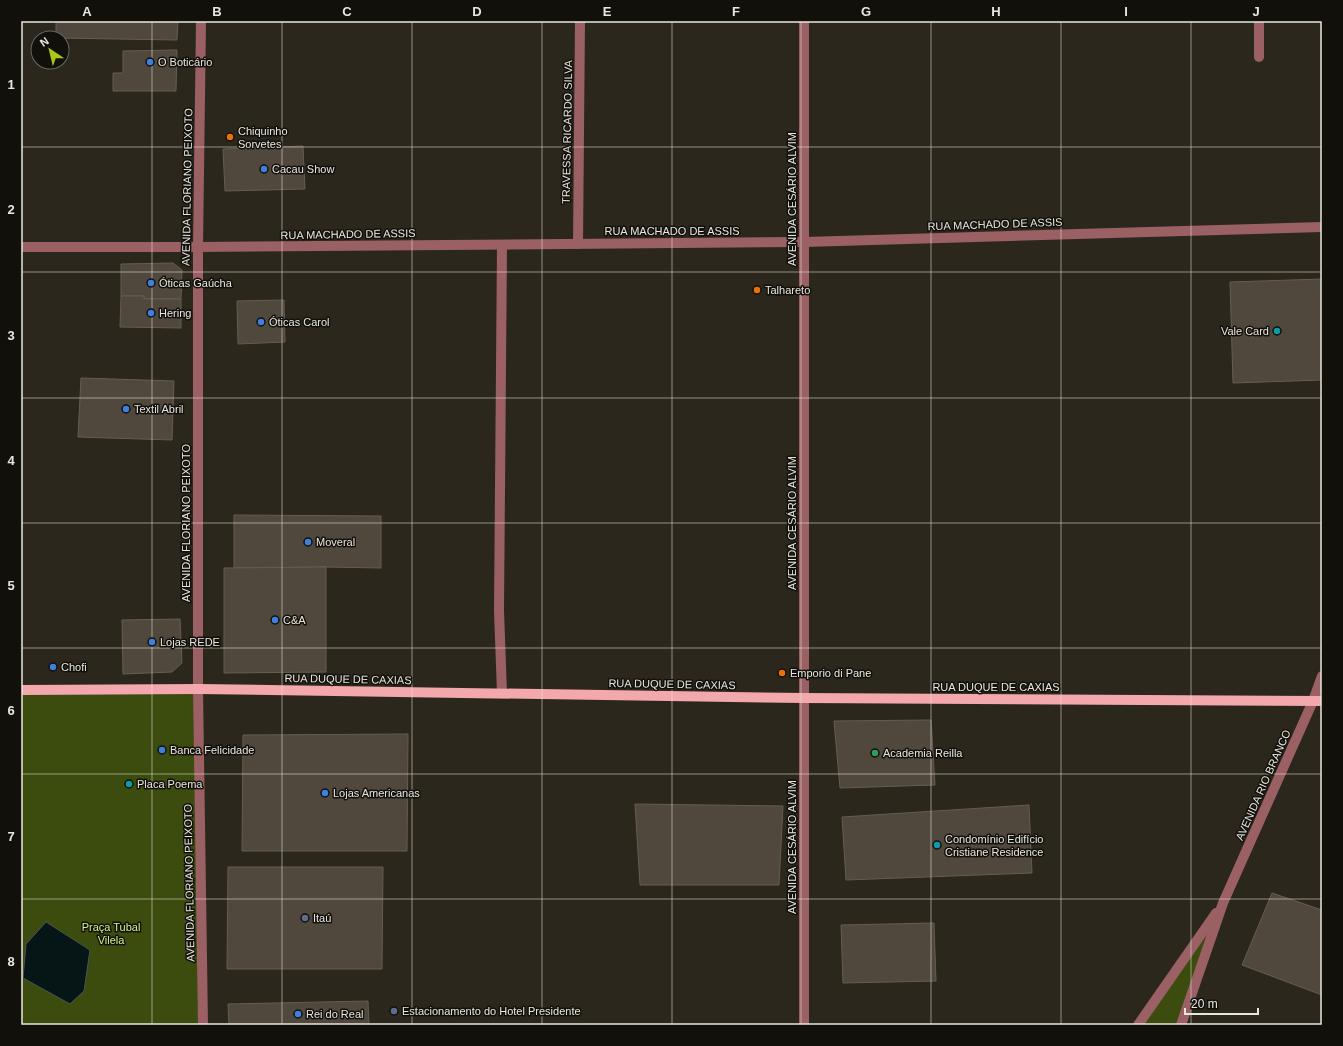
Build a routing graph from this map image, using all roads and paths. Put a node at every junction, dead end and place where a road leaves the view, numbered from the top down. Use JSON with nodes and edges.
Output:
{"nodes":[{"id":1,"x":201,"y":21,"type":"edge"},
{"id":2,"x":580,"y":21,"type":"edge"},
{"id":3,"x":804,"y":21,"type":"edge"},
{"id":4,"x":1259,"y":21,"type":"edge"},
{"id":5,"x":1259,"y":57,"type":"dead end"},
{"id":6,"x":1322,"y":227,"type":"edge"},
{"id":7,"x":804,"y":242,"type":"junction"},
{"id":8,"x":502,"y":244,"type":"junction"},
{"id":9,"x":578,"y":244,"type":"junction"},
{"id":10,"x":21,"y":247,"type":"edge"},
{"id":11,"x":198,"y":247,"type":"junction"},
{"id":12,"x":1322,"y":676,"type":"edge"},
{"id":13,"x":198,"y":689,"type":"junction"},
{"id":14,"x":21,"y":690,"type":"edge"},
{"id":15,"x":502,"y":693,"type":"junction"},
{"id":16,"x":804,"y":698,"type":"junction"},
{"id":17,"x":1318,"y":701,"type":"edge"},
{"id":18,"x":1223,"y":903,"type":"junction"},
{"id":19,"x":203,"y":1025,"type":"edge"},
{"id":20,"x":804,"y":1025,"type":"edge"},
{"id":21,"x":1138,"y":1025,"type":"edge"},
{"id":22,"x":1181,"y":1025,"type":"edge"}],
"edges":[{"from":1,"to":11,"type":"street","name":"AVENIDA FLORIANO PEIXOTO"},
{"from":2,"to":9,"type":"street","name":"TRAVESSA RICARDO SILVA"},
{"from":3,"to":7,"type":"street","name":"AVENIDA CESÁRIO ALVIM"},
{"from":4,"to":5,"type":"street"},
{"from":6,"to":7,"type":"street","name":"RUA MACHADO DE ASSIS"},
{"from":7,"to":9,"type":"street","name":"RUA MACHADO DE ASSIS"},
{"from":7,"to":16,"type":"street","name":"AVENIDA CESÁRIO ALVIM"},
{"from":8,"to":9,"type":"street","name":"RUA MACHADO DE ASSIS"},
{"from":8,"to":11,"type":"street","name":"RUA MACHADO DE ASSIS"},
{"from":8,"to":15,"type":"street"},
{"from":10,"to":11,"type":"street","name":"RUA MACHADO DE ASSIS"},
{"from":11,"to":13,"type":"street","name":"AVENIDA FLORIANO PEIXOTO"},
{"from":12,"to":17,"type":"street","name":"AVENIDA RIO BRANCO"},
{"from":13,"to":14,"type":"main road","name":"RUA DUQUE DE CAXIAS"},
{"from":13,"to":15,"type":"main road","name":"RUA DUQUE DE CAXIAS"},
{"from":13,"to":19,"type":"street","name":"AVENIDA FLORIANO PEIXOTO"},
{"from":15,"to":16,"type":"main road","name":"RUA DUQUE DE CAXIAS"},
{"from":16,"to":17,"type":"main road","name":"RUA DUQUE DE CAXIAS"},
{"from":16,"to":20,"type":"street","name":"AVENIDA CESÁRIO ALVIM"},
{"from":17,"to":18,"type":"street","name":"AVENIDA RIO BRANCO"},
{"from":18,"to":21,"type":"street"},
{"from":18,"to":22,"type":"street"}]}
